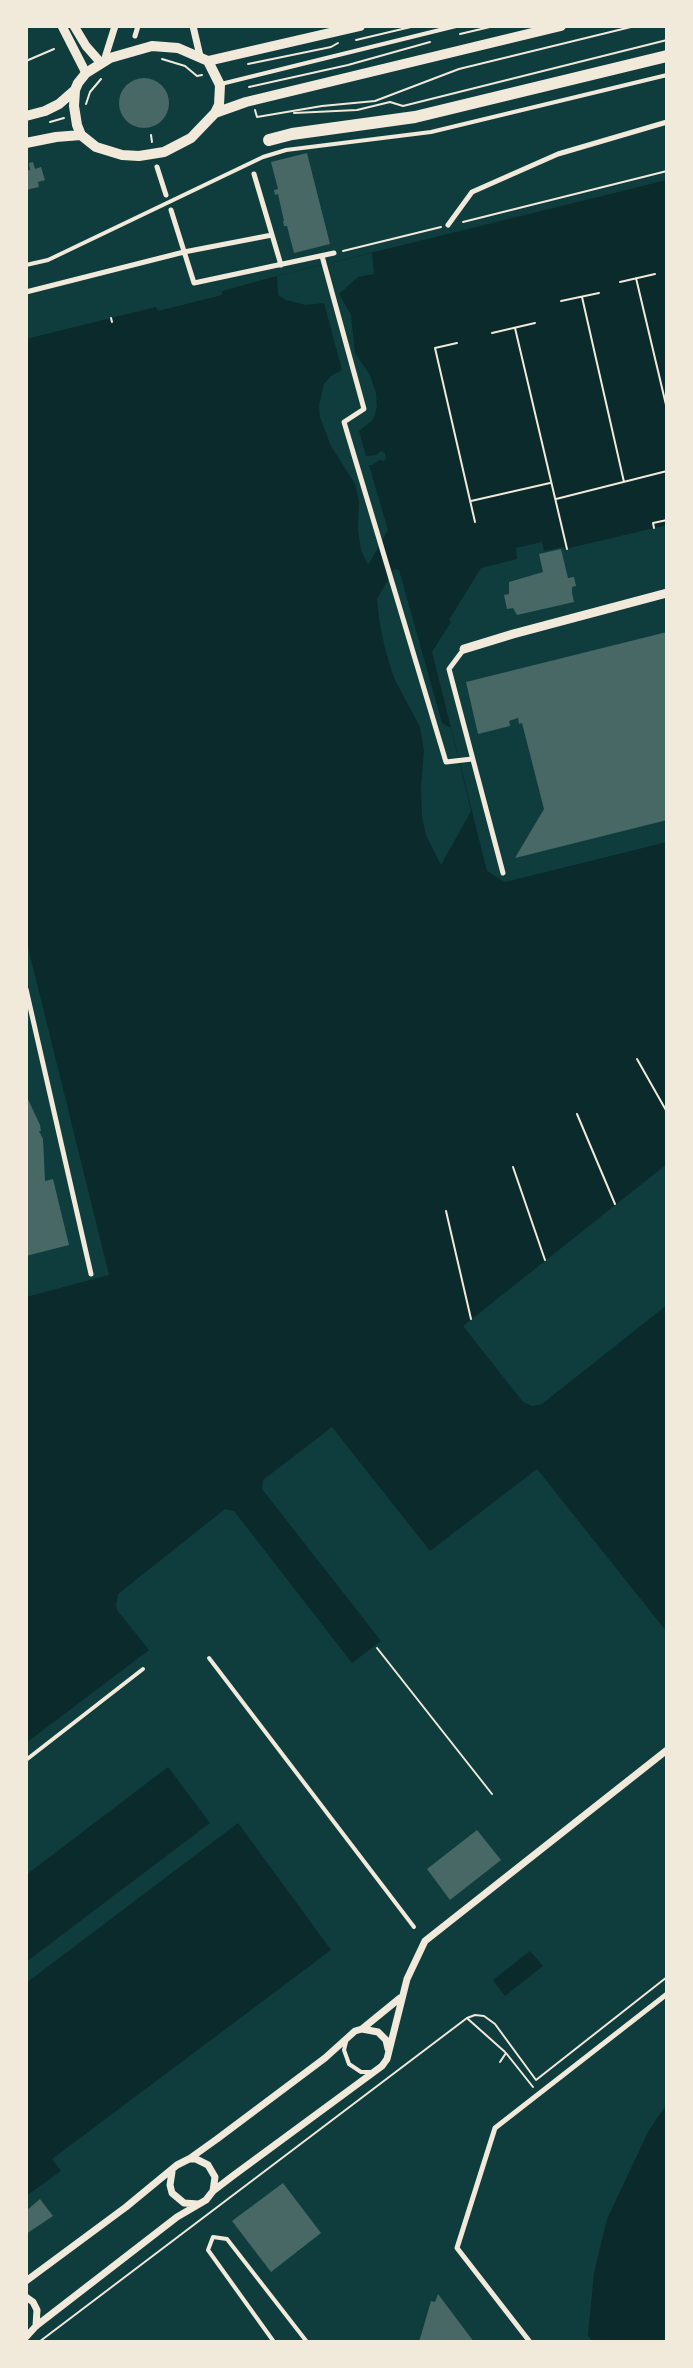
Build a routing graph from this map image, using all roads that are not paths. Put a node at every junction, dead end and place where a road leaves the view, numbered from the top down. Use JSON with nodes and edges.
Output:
{"nodes":[{"id":1,"x":62,"y":26,"type":"edge"},
{"id":2,"x":74,"y":26,"type":"edge"},
{"id":3,"x":115,"y":26,"type":"edge"},
{"id":4,"x":138,"y":26,"type":"edge"},
{"id":5,"x":193,"y":26,"type":"edge"},
{"id":6,"x":360,"y":26,"type":"edge"},
{"id":7,"x":456,"y":26,"type":"edge"},
{"id":8,"x":561,"y":26,"type":"edge"},
{"id":9,"x":135,"y":36,"type":"dead end"},
{"id":10,"x":667,"y":56,"type":"edge"},
{"id":11,"x":204,"y":59,"type":"junction"},
{"id":12,"x":103,"y":62,"type":"junction"},
{"id":13,"x":86,"y":73,"type":"junction"},
{"id":14,"x":667,"y":75,"type":"edge"},
{"id":15,"x":220,"y":85,"type":"junction"},
{"id":16,"x":75,"y":90,"type":"junction"},
{"id":17,"x":215,"y":113,"type":"junction"},
{"id":18,"x":26,"y":116,"type":"edge"},
{"id":19,"x":667,"y":122,"type":"edge"},
{"id":20,"x":81,"y":135,"type":"junction"},
{"id":21,"x":269,"y":140,"type":"dead end"},
{"id":22,"x":26,"y":143,"type":"edge"},
{"id":23,"x":157,"y":167,"type":"dead end"},
{"id":24,"x":254,"y":174,"type":"dead end"},
{"id":25,"x":166,"y":195,"type":"dead end"},
{"id":26,"x":171,"y":210,"type":"dead end"},
{"id":27,"x":448,"y":225,"type":"road end"},
{"id":28,"x":272,"y":235,"type":"junction"},
{"id":29,"x":184,"y":252,"type":"junction"},
{"id":30,"x":334,"y":253,"type":"road end"},
{"id":31,"x":322,"y":256,"type":"junction"},
{"id":32,"x":26,"y":265,"type":"edge"},
{"id":33,"x":281,"y":265,"type":"junction"},
{"id":34,"x":26,"y":292,"type":"edge"},
{"id":35,"x":667,"y":593,"type":"edge"},
{"id":36,"x":464,"y":649,"type":"joint"},
{"id":37,"x":472,"y":759,"type":"junction"},
{"id":38,"x":503,"y":873,"type":"dead end"},
{"id":39,"x":26,"y":989,"type":"edge"},
{"id":40,"x":91,"y":1274,"type":"dead end"},
{"id":41,"x":209,"y":1658,"type":"dead end"},
{"id":42,"x":143,"y":1669,"type":"dead end"},
{"id":43,"x":667,"y":1750,"type":"edge"},
{"id":44,"x":26,"y":1760,"type":"edge"},
{"id":45,"x":414,"y":1927,"type":"dead end"},
{"id":46,"x":667,"y":1994,"type":"edge"},
{"id":47,"x":402,"y":1996,"type":"junction"},
{"id":48,"x":362,"y":2029,"type":"junction"},
{"id":49,"x":349,"y":2037,"type":"junction"},
{"id":50,"x":388,"y":2052,"type":"junction"},
{"id":51,"x":376,"y":2070,"type":"junction"},
{"id":52,"x":189,"y":2159,"type":"junction"},
{"id":53,"x":173,"y":2170,"type":"junction"},
{"id":54,"x":213,"y":2191,"type":"junction"},
{"id":55,"x":200,"y":2203,"type":"junction"},
{"id":56,"x":26,"y":2281,"type":"edge"},
{"id":57,"x":26,"y":2297,"type":"edge"},
{"id":58,"x":36,"y":2326,"type":"junction"},
{"id":59,"x":26,"y":2337,"type":"edge"},
{"id":60,"x":274,"y":2342,"type":"edge"},
{"id":61,"x":307,"y":2342,"type":"edge"},
{"id":62,"x":530,"y":2342,"type":"edge"}],
"edges":[{"from":1,"to":13,"type":"street"},
{"from":2,"to":12,"type":"street"},
{"from":3,"to":12,"type":"street"},
{"from":4,"to":9,"type":"street"},
{"from":5,"to":11,"type":"street"},
{"from":6,"to":11,"type":"main road"},
{"from":7,"to":15,"type":"lane"},
{"from":8,"to":17,"type":"main road"},
{"from":10,"to":21,"type":"highway"},
{"from":11,"to":12,"type":"main road"},
{"from":11,"to":15,"type":"main road"},
{"from":12,"to":13,"type":"main road"},
{"from":13,"to":16,"type":"main road"},
{"from":14,"to":32,"type":"lane"},
{"from":15,"to":17,"type":"main road"},
{"from":16,"to":18,"type":"main road"},
{"from":16,"to":20,"type":"main road"},
{"from":17,"to":20,"type":"main road"},
{"from":19,"to":27,"type":"street"},
{"from":20,"to":22,"type":"main road"},
{"from":23,"to":25,"type":"street"},
{"from":24,"to":28,"type":"street"},
{"from":26,"to":29,"type":"street"},
{"from":28,"to":29,"type":"street"},
{"from":28,"to":33,"type":"street"},
{"from":29,"to":33,"type":"street"},
{"from":29,"to":34,"type":"street"},
{"from":30,"to":31,"type":"street"},
{"from":31,"to":33,"type":"street"},
{"from":31,"to":37,"type":"street"},
{"from":35,"to":36,"type":"street"},
{"from":36,"to":37,"type":"street"},
{"from":37,"to":38,"type":"street"},
{"from":39,"to":40,"type":"street"},
{"from":41,"to":45,"type":"lane"},
{"from":42,"to":44,"type":"lane"},
{"from":43,"to":47,"type":"street"},
{"from":46,"to":62,"type":"street"},
{"from":47,"to":48,"type":"street"},
{"from":47,"to":50,"type":"street"},
{"from":48,"to":49,"type":"street"},
{"from":48,"to":50,"type":"street"},
{"from":49,"to":51,"type":"lane"},
{"from":49,"to":52,"type":"street"},
{"from":50,"to":51,"type":"street"},
{"from":51,"to":54,"type":"street"},
{"from":52,"to":53,"type":"street"},
{"from":52,"to":54,"type":"street"},
{"from":53,"to":55,"type":"street"},
{"from":53,"to":56,"type":"street"},
{"from":54,"to":55,"type":"street"},
{"from":55,"to":58,"type":"street"},
{"from":57,"to":58,"type":"street"},
{"from":58,"to":59,"type":"street"},
{"from":60,"to":61,"type":"lane"}]}
